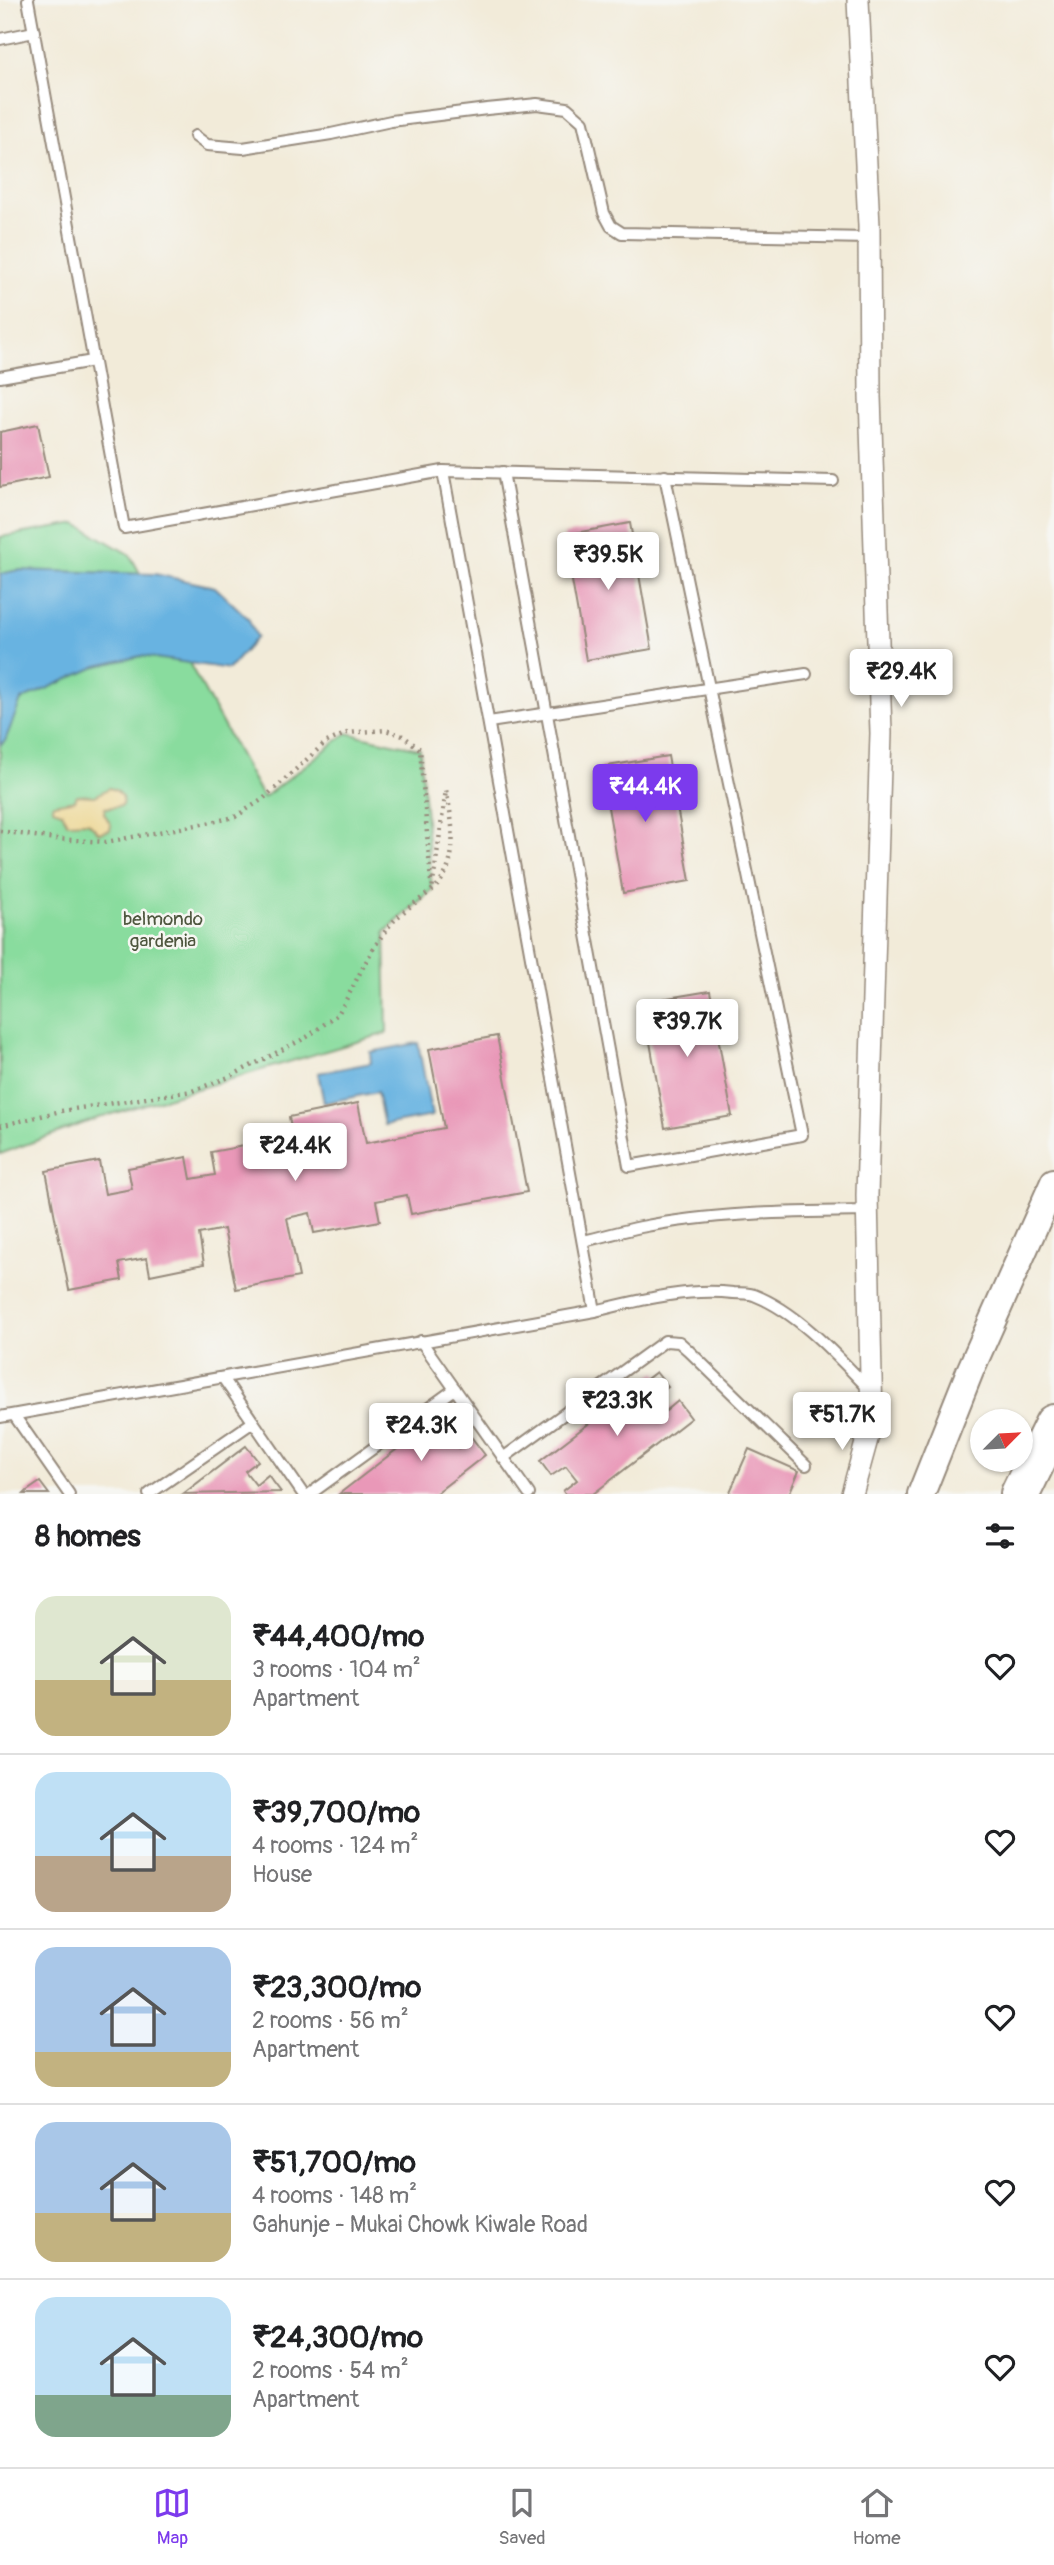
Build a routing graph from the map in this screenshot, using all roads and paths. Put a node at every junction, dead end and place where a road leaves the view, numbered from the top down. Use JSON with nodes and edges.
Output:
{"nodes":[{"id":1,"x":28,"y":0,"type":"edge"},
{"id":2,"x":858,"y":0,"type":"edge"},
{"id":3,"x":34,"y":32,"type":"junction"},
{"id":4,"x":0,"y":39,"type":"edge"},
{"id":5,"x":195,"y":136,"type":"dead end"},
{"id":6,"x":869,"y":238,"type":"junction"},
{"id":7,"x":93,"y":361,"type":"junction"},
{"id":8,"x":0,"y":377,"type":"edge"},
{"id":9,"x":443,"y":471,"type":"junction"},
{"id":10,"x":503,"y":472,"type":"junction"},
{"id":11,"x":665,"y":476,"type":"junction"},
{"id":12,"x":833,"y":481,"type":"dead end"},
{"id":13,"x":806,"y":674,"type":"dead end"},
{"id":14,"x":709,"y":689,"type":"junction"},
{"id":15,"x":548,"y":713,"type":"junction"},
{"id":16,"x":489,"y":722,"type":"junction"},
{"id":17,"x":0,"y":831,"type":"edge"},
{"id":18,"x":432,"y":890,"type":"junction"},
{"id":19,"x":0,"y":1126,"type":"edge"},
{"id":20,"x":1054,"y":1182,"type":"edge"},
{"id":21,"x":867,"y":1211,"type":"junction"},
{"id":22,"x":583,"y":1241,"type":"junction"},
{"id":23,"x":595,"y":1311,"type":"junction"},
{"id":24,"x":421,"y":1341,"type":"junction"},
{"id":25,"x":223,"y":1378,"type":"junction"},
{"id":26,"x":455,"y":1389,"type":"junction"},
{"id":27,"x":872,"y":1392,"type":"junction"},
{"id":28,"x":14,"y":1415,"type":"junction"},
{"id":29,"x":0,"y":1417,"type":"edge"},
{"id":30,"x":253,"y":1422,"type":"junction"},
{"id":31,"x":1054,"y":1424,"type":"edge"},
{"id":32,"x":503,"y":1458,"type":"junction"},
{"id":33,"x":806,"y":1465,"type":"dead end"},
{"id":34,"x":69,"y":1494,"type":"edge"},
{"id":35,"x":149,"y":1494,"type":"edge"},
{"id":36,"x":303,"y":1494,"type":"edge"},
{"id":37,"x":310,"y":1494,"type":"edge"},
{"id":38,"x":529,"y":1494,"type":"edge"},
{"id":39,"x":852,"y":1494,"type":"edge"},
{"id":40,"x":921,"y":1494,"type":"edge"},
{"id":41,"x":1020,"y":1494,"type":"edge"}],
"edges":[{"from":1,"to":3,"type":"lane"},
{"from":2,"to":6,"type":"street"},
{"from":3,"to":4,"type":"lane"},
{"from":3,"to":7,"type":"lane"},
{"from":5,"to":6,"type":"lane"},
{"from":6,"to":21,"type":"street"},
{"from":7,"to":8,"type":"lane"},
{"from":7,"to":9,"type":"lane"},
{"from":9,"to":10,"type":"lane"},
{"from":9,"to":16,"type":"lane"},
{"from":10,"to":11,"type":"lane"},
{"from":10,"to":15,"type":"lane"},
{"from":11,"to":12,"type":"lane"},
{"from":11,"to":14,"type":"lane"},
{"from":13,"to":14,"type":"lane"},
{"from":14,"to":15,"type":"lane"},
{"from":14,"to":15,"type":"lane"},
{"from":15,"to":16,"type":"lane"},
{"from":16,"to":22,"type":"lane"},
{"from":17,"to":18,"type":"path"},
{"from":18,"to":18,"type":"path"},
{"from":18,"to":19,"type":"path"},
{"from":20,"to":40,"type":"street"},
{"from":21,"to":22,"type":"lane"},
{"from":21,"to":27,"type":"street"},
{"from":22,"to":23,"type":"lane"},
{"from":23,"to":24,"type":"lane"},
{"from":23,"to":27,"type":"lane"},
{"from":24,"to":25,"type":"lane"},
{"from":24,"to":26,"type":"lane"},
{"from":25,"to":28,"type":"lane"},
{"from":25,"to":30,"type":"lane"},
{"from":26,"to":32,"type":"lane"},
{"from":26,"to":37,"type":"lane"},
{"from":27,"to":39,"type":"street"},
{"from":28,"to":29,"type":"lane"},
{"from":28,"to":34,"type":"lane"},
{"from":30,"to":35,"type":"lane"},
{"from":30,"to":36,"type":"lane"},
{"from":31,"to":41,"type":"highway"},
{"from":32,"to":33,"type":"lane"},
{"from":32,"to":38,"type":"lane"}]}
